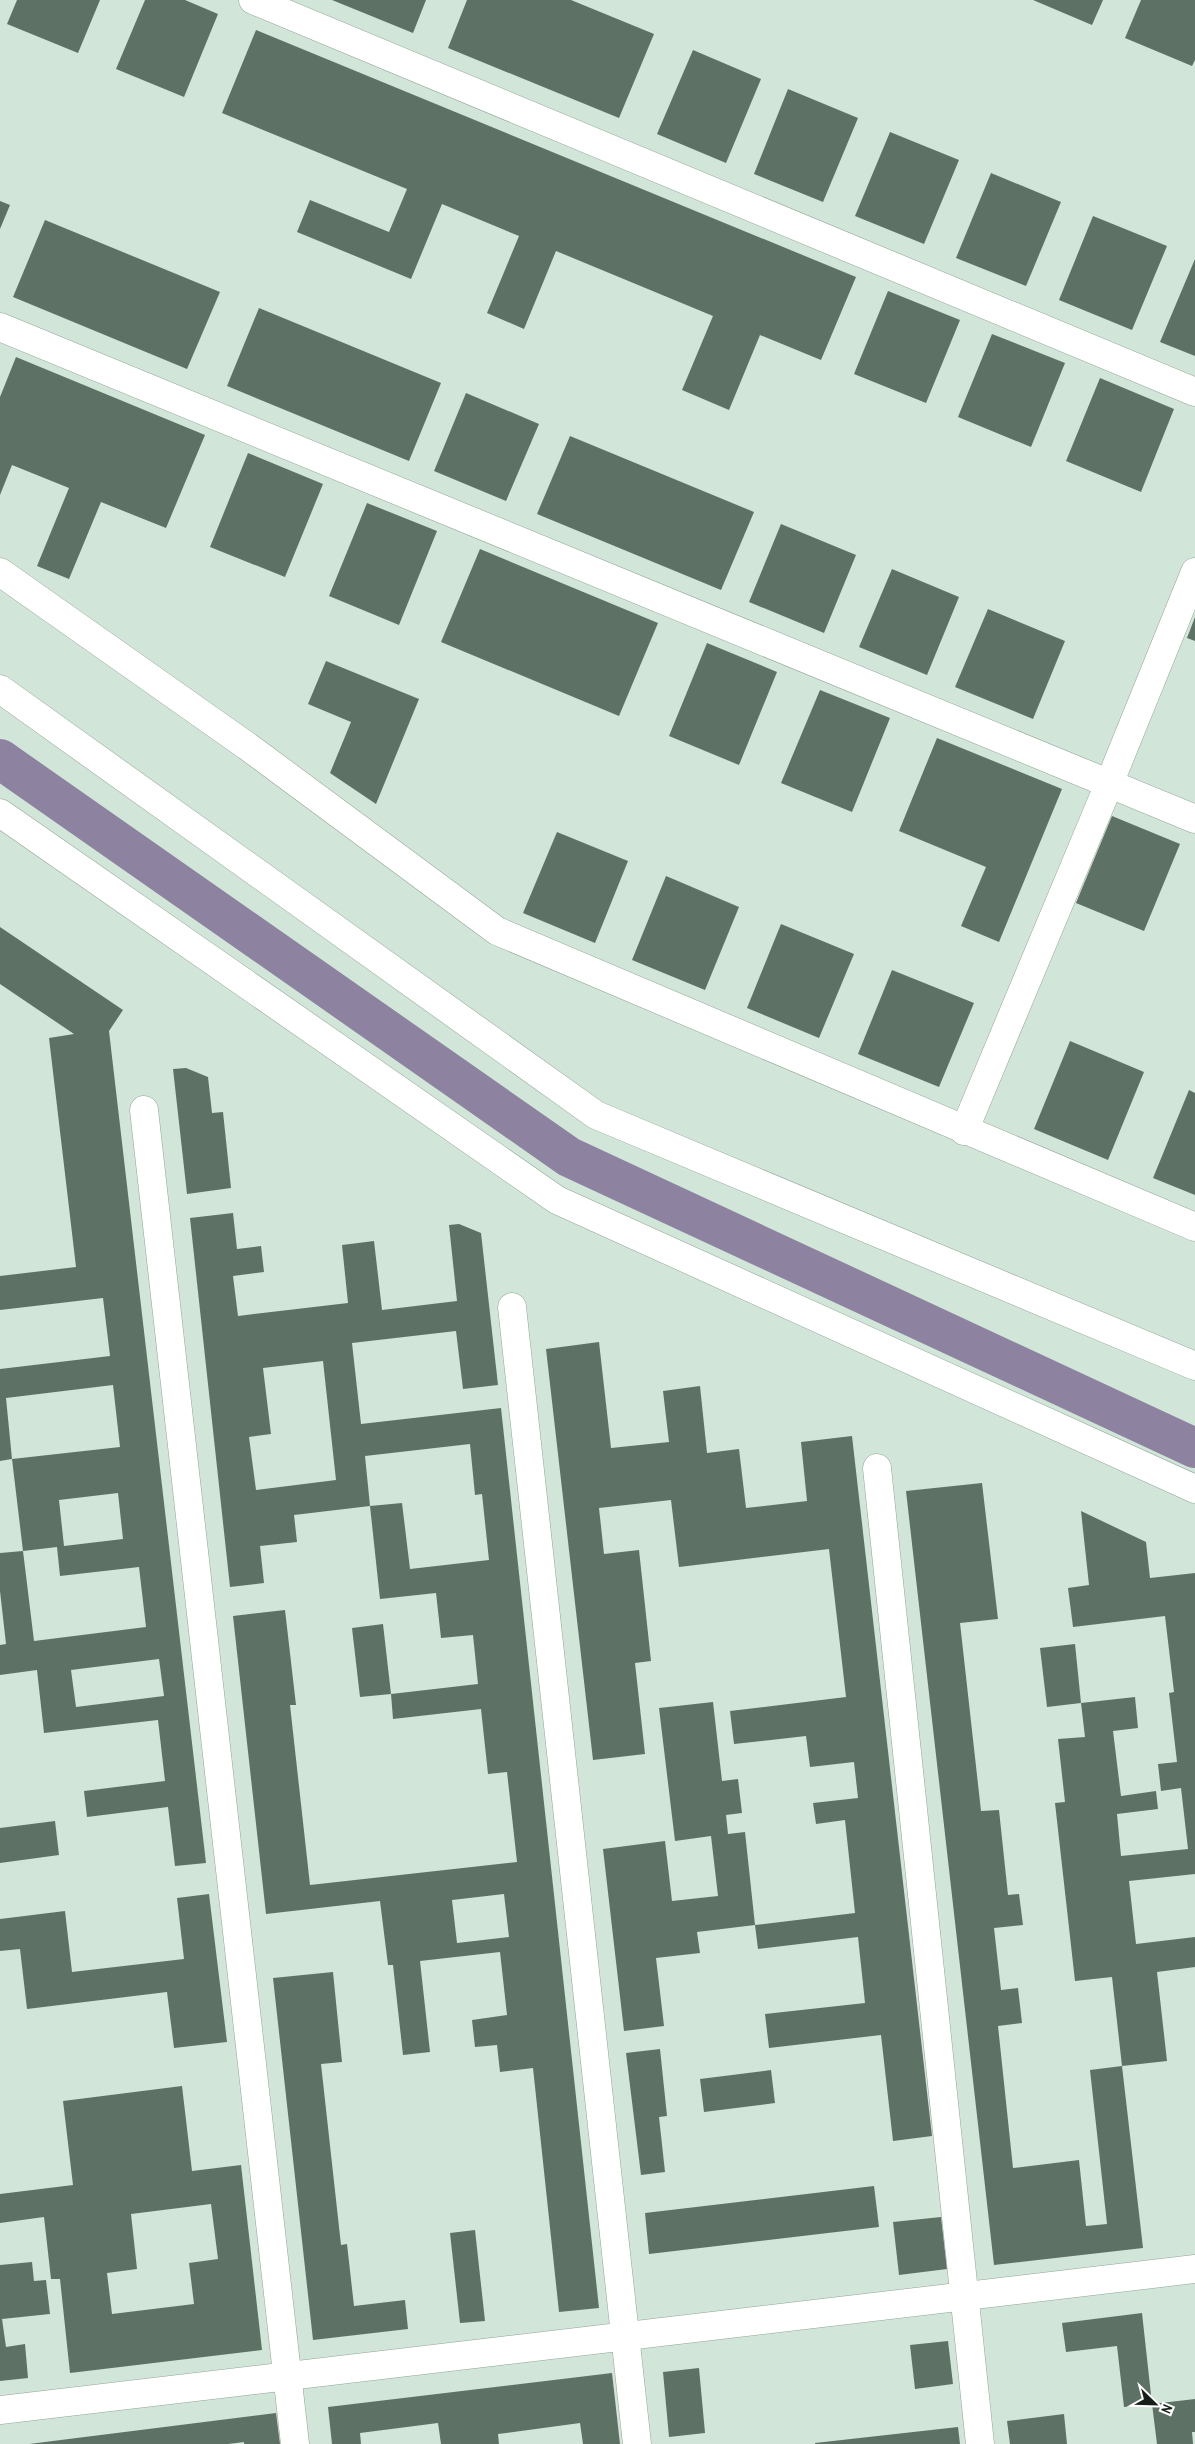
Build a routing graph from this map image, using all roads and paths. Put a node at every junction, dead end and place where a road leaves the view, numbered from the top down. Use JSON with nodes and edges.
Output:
{"nodes":[{"id":1,"x":253,"y":0,"type":"edge"},
{"id":2,"x":0,"y":327,"type":"edge"},
{"id":3,"x":1195,"y":392,"type":"edge"},
{"id":4,"x":0,"y":572,"type":"edge"},
{"id":5,"x":1195,"y":572,"type":"edge"},
{"id":6,"x":0,"y":689,"type":"edge"},
{"id":7,"x":1109,"y":784,"type":"junction"},
{"id":8,"x":0,"y":813,"type":"edge"},
{"id":9,"x":1195,"y":819,"type":"edge"},
{"id":10,"x":144,"y":1110,"type":"dead end"},
{"id":11,"x":964,"y":1131,"type":"junction"},
{"id":12,"x":1195,"y":1227,"type":"edge"},
{"id":13,"x":512,"y":1307,"type":"dead end"},
{"id":14,"x":1195,"y":1366,"type":"edge"},
{"id":15,"x":877,"y":1468,"type":"dead end"},
{"id":16,"x":1195,"y":1489,"type":"edge"},
{"id":17,"x":1195,"y":2269,"type":"edge"},
{"id":18,"x":964,"y":2296,"type":"junction"},
{"id":19,"x":624,"y":2336,"type":"junction"},
{"id":20,"x":287,"y":2376,"type":"junction"},
{"id":21,"x":0,"y":2410,"type":"edge"},
{"id":22,"x":295,"y":2444,"type":"edge"},
{"id":23,"x":637,"y":2444,"type":"edge"},
{"id":24,"x":980,"y":2444,"type":"edge"}],
"edges":[{"from":1,"to":3,"type":"street"},
{"from":2,"to":7,"type":"street"},
{"from":4,"to":11,"type":"street"},
{"from":5,"to":7,"type":"street"},
{"from":6,"to":14,"type":"street"},
{"from":7,"to":9,"type":"street"},
{"from":7,"to":11,"type":"street"},
{"from":8,"to":16,"type":"street"},
{"from":10,"to":20,"type":"street"},
{"from":11,"to":12,"type":"street"},
{"from":13,"to":19,"type":"street"},
{"from":15,"to":18,"type":"street"},
{"from":17,"to":18,"type":"street"},
{"from":18,"to":19,"type":"street"},
{"from":18,"to":24,"type":"street"},
{"from":19,"to":20,"type":"street"},
{"from":19,"to":23,"type":"street"},
{"from":20,"to":21,"type":"street"},
{"from":20,"to":22,"type":"street"}]}
